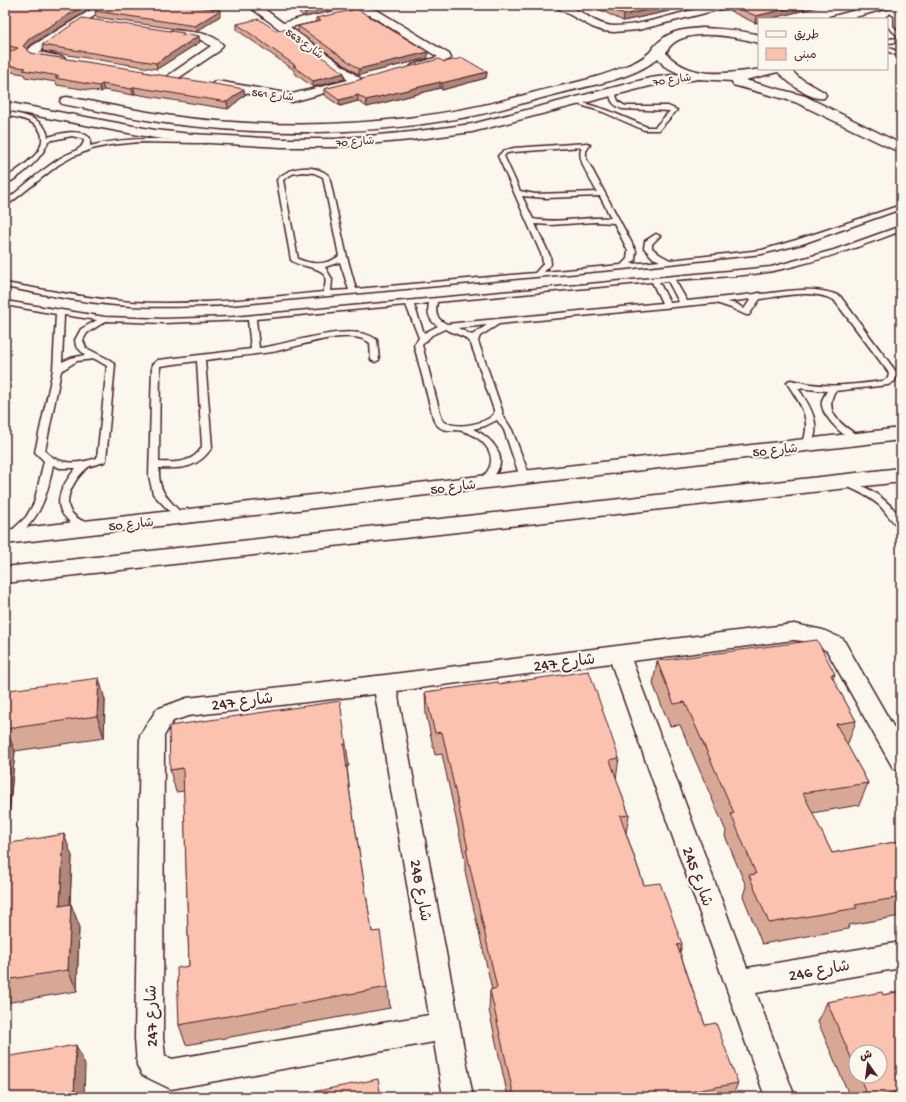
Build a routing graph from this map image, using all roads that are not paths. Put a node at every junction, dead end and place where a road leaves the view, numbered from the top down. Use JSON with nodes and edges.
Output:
{"nodes":[{"id":1,"x":106,"y":5,"type":"edge"},
{"id":2,"x":252,"y":5,"type":"edge"},
{"id":3,"x":557,"y":5,"type":"edge"},
{"id":4,"x":688,"y":5,"type":"edge"},
{"id":5,"x":725,"y":5,"type":"edge"},
{"id":6,"x":888,"y":5,"type":"edge"},
{"id":7,"x":701,"y":11,"type":"junction"},
{"id":8,"x":892,"y":17,"type":"edge"},
{"id":9,"x":838,"y":18,"type":"edge"},
{"id":10,"x":82,"y":20,"type":"junction"},
{"id":11,"x":97,"y":22,"type":"edge"},
{"id":12,"x":282,"y":26,"type":"junction"},
{"id":13,"x":159,"y":31,"type":"edge"},
{"id":14,"x":740,"y":34,"type":"junction"},
{"id":15,"x":758,"y":34,"type":"edge"},
{"id":16,"x":901,"y":38,"type":"edge"},
{"id":17,"x":758,"y":39,"type":"edge"},
{"id":18,"x":888,"y":41,"type":"edge"},
{"id":19,"x":664,"y":43,"type":"junction"},
{"id":20,"x":888,"y":49,"type":"edge"},
{"id":21,"x":901,"y":55,"type":"edge"},
{"id":22,"x":67,"y":60,"type":"edge"},
{"id":23,"x":402,"y":70,"type":"edge"},
{"id":24,"x":772,"y":70,"type":"edge"},
{"id":25,"x":785,"y":70,"type":"edge"},
{"id":26,"x":158,"y":74,"type":"edge"},
{"id":27,"x":701,"y":75,"type":"junction"},
{"id":28,"x":174,"y":77,"type":"junction"},
{"id":29,"x":715,"y":77,"type":"junction"},
{"id":30,"x":189,"y":80,"type":"edge"},
{"id":31,"x":361,"y":80,"type":"joint"},
{"id":32,"x":205,"y":83,"type":"edge"},
{"id":33,"x":613,"y":91,"type":"junction"},
{"id":34,"x":51,"y":99,"type":"dead end"},
{"id":35,"x":574,"y":102,"type":"junction"},
{"id":36,"x":5,"y":106,"type":"edge"},
{"id":37,"x":5,"y":113,"type":"edge"},
{"id":38,"x":463,"y":114,"type":"junction"},
{"id":39,"x":46,"y":140,"type":"junction"},
{"id":40,"x":217,"y":140,"type":"junction"},
{"id":41,"x":380,"y":140,"type":"junction"},
{"id":42,"x":899,"y":145,"type":"edge"},
{"id":43,"x":83,"y":150,"type":"junction"},
{"id":44,"x":5,"y":182,"type":"edge"},
{"id":45,"x":517,"y":192,"type":"junction"},
{"id":46,"x":602,"y":194,"type":"junction"},
{"id":47,"x":5,"y":205,"type":"edge"},
{"id":48,"x":901,"y":207,"type":"edge"},
{"id":49,"x":530,"y":221,"type":"junction"},
{"id":50,"x":617,"y":221,"type":"junction"},
{"id":51,"x":901,"y":228,"type":"edge"},
{"id":52,"x":656,"y":236,"type":"dead end"},
{"id":53,"x":343,"y":257,"type":"junction"},
{"id":54,"x":671,"y":262,"type":"junction"},
{"id":55,"x":320,"y":266,"type":"junction"},
{"id":56,"x":623,"y":267,"type":"junction"},
{"id":57,"x":537,"y":274,"type":"junction"},
{"id":58,"x":671,"y":279,"type":"junction"},
{"id":59,"x":655,"y":281,"type":"junction"},
{"id":60,"x":5,"y":285,"type":"edge"},
{"id":61,"x":353,"y":291,"type":"junction"},
{"id":62,"x":326,"y":294,"type":"junction"},
{"id":63,"x":759,"y":296,"type":"junction"},
{"id":64,"x":712,"y":300,"type":"junction"},
{"id":65,"x":433,"y":301,"type":"junction"},
{"id":66,"x":5,"y":303,"type":"edge"},
{"id":67,"x":409,"y":303,"type":"junction"},
{"id":68,"x":684,"y":303,"type":"junction"},
{"id":69,"x":667,"y":305,"type":"junction"},
{"id":70,"x":60,"y":313,"type":"junction"},
{"id":71,"x":252,"y":317,"type":"junction"},
{"id":72,"x":105,"y":319,"type":"junction"},
{"id":73,"x":498,"y":322,"type":"junction"},
{"id":74,"x":444,"y":327,"type":"junction"},
{"id":75,"x":422,"y":337,"type":"junction"},
{"id":76,"x":474,"y":341,"type":"junction"},
{"id":77,"x":255,"y":351,"type":"junction"},
{"id":78,"x":98,"y":357,"type":"junction"},
{"id":79,"x":201,"y":358,"type":"junction"},
{"id":80,"x":375,"y":360,"type":"dead end"},
{"id":81,"x":57,"y":370,"type":"junction"},
{"id":82,"x":832,"y":389,"type":"junction"},
{"id":83,"x":498,"y":414,"type":"junction"},
{"id":84,"x":460,"y":427,"type":"junction"},
{"id":85,"x":901,"y":434,"type":"edge"},
{"id":86,"x":859,"y":440,"type":"junction"},
{"id":87,"x":807,"y":445,"type":"junction"},
{"id":88,"x":49,"y":461,"type":"junction"},
{"id":89,"x":84,"y":465,"type":"junction"},
{"id":90,"x":154,"y":465,"type":"junction"},
{"id":91,"x":901,"y":475,"type":"edge"},
{"id":92,"x":525,"y":477,"type":"junction"},
{"id":93,"x":844,"y":482,"type":"junction"},
{"id":94,"x":481,"y":483,"type":"junction"},
{"id":95,"x":180,"y":517,"type":"junction"},
{"id":96,"x":901,"y":525,"type":"edge"},
{"id":97,"x":86,"y":528,"type":"junction"},
{"id":98,"x":8,"y":537,"type":"edge"},
{"id":99,"x":5,"y":575,"type":"edge"},
{"id":100,"x":619,"y":654,"type":"junction"},
{"id":101,"x":385,"y":684,"type":"junction"},
{"id":102,"x":899,"y":754,"type":"edge"},
{"id":103,"x":901,"y":955,"type":"edge"},
{"id":104,"x":738,"y":983,"type":"junction"},
{"id":105,"x":446,"y":1026,"type":"junction"},
{"id":106,"x":458,"y":1097,"type":"edge"},
{"id":107,"x":780,"y":1097,"type":"edge"}],
"edges":[{"from":1,"to":10,"type":"street"},
{"from":2,"to":12,"type":"street","name":"شارع 563"},
{"from":3,"to":7,"type":"street"},
{"from":4,"to":7,"type":"street"},
{"from":5,"to":7,"type":"street"},
{"from":6,"to":9,"type":"main road"},
{"from":8,"to":16,"type":"lane"},
{"from":10,"to":11,"type":"street"},
{"from":10,"to":22,"type":"street"},
{"from":12,"to":23,"type":"street"},
{"from":12,"to":31,"type":"street","name":"شارع 563"},
{"from":13,"to":28,"type":"street"},
{"from":14,"to":15,"type":"main road"},
{"from":14,"to":17,"type":"main road"},
{"from":14,"to":19,"type":"main road"},
{"from":16,"to":18,"type":"lane"},
{"from":19,"to":27,"type":"main road"},
{"from":19,"to":38,"type":"main road","name":"شارع 70"},
{"from":20,"to":21,"type":"lane"},
{"from":24,"to":29,"type":"main road"},
{"from":25,"to":42,"type":"main road"},
{"from":26,"to":28,"type":"street"},
{"from":27,"to":29,"type":"main road"},
{"from":27,"to":33,"type":"main road","name":"شارع 70"},
{"from":28,"to":30,"type":"street"},
{"from":29,"to":42,"type":"main road"},
{"from":31,"to":32,"type":"street","name":"شارع 561"},
{"from":33,"to":35,"type":"main road","name":"شارع 70"},
{"from":33,"to":35,"type":"lane"},
{"from":34,"to":38,"type":"main road","name":"شارع 70"},
{"from":35,"to":41,"type":"main road","name":"شارع 70"},
{"from":36,"to":40,"type":"main road","name":"شارع 70"},
{"from":37,"to":39,"type":"lane"},
{"from":38,"to":41,"type":"main road"},
{"from":39,"to":43,"type":"lane"},
{"from":39,"to":44,"type":"lane"},
{"from":40,"to":41,"type":"main road","name":"شارع 70"},
{"from":40,"to":43,"type":"lane"},
{"from":43,"to":47,"type":"lane"},
{"from":45,"to":46,"type":"lane"},
{"from":45,"to":46,"type":"lane"},
{"from":45,"to":49,"type":"lane"},
{"from":46,"to":50,"type":"lane"},
{"from":48,"to":54,"type":"lane"},
{"from":49,"to":50,"type":"lane"},
{"from":49,"to":57,"type":"lane"},
{"from":50,"to":56,"type":"lane"},
{"from":51,"to":58,"type":"lane"},
{"from":52,"to":54,"type":"lane"},
{"from":53,"to":55,"type":"lane"},
{"from":53,"to":55,"type":"lane"},
{"from":53,"to":61,"type":"lane"},
{"from":54,"to":56,"type":"lane"},
{"from":55,"to":62,"type":"lane"},
{"from":56,"to":57,"type":"lane"},
{"from":57,"to":61,"type":"lane"},
{"from":58,"to":59,"type":"lane"},
{"from":58,"to":68,"type":"lane"},
{"from":59,"to":65,"type":"lane"},
{"from":59,"to":69,"type":"lane"},
{"from":60,"to":62,"type":"lane"},
{"from":61,"to":62,"type":"lane"},
{"from":63,"to":64,"type":"lane"},
{"from":63,"to":64,"type":"lane"},
{"from":63,"to":82,"type":"lane"},
{"from":64,"to":68,"type":"lane"},
{"from":65,"to":67,"type":"lane"},
{"from":65,"to":74,"type":"lane"},
{"from":66,"to":70,"type":"lane"},
{"from":67,"to":71,"type":"lane"},
{"from":67,"to":75,"type":"lane"},
{"from":68,"to":69,"type":"lane"},
{"from":69,"to":73,"type":"lane"},
{"from":70,"to":72,"type":"lane"},
{"from":70,"to":81,"type":"lane"},
{"from":71,"to":72,"type":"lane"},
{"from":71,"to":77,"type":"lane"},
{"from":72,"to":78,"type":"lane"},
{"from":73,"to":74,"type":"lane"},
{"from":73,"to":76,"type":"lane"},
{"from":74,"to":75,"type":"lane"},
{"from":74,"to":76,"type":"lane"},
{"from":75,"to":84,"type":"lane"},
{"from":76,"to":83,"type":"lane"},
{"from":77,"to":79,"type":"lane"},
{"from":77,"to":80,"type":"lane"},
{"from":78,"to":81,"type":"lane"},
{"from":78,"to":89,"type":"lane"},
{"from":79,"to":90,"type":"lane"},
{"from":79,"to":90,"type":"lane"},
{"from":81,"to":88,"type":"lane"},
{"from":82,"to":86,"type":"lane"},
{"from":82,"to":87,"type":"lane"},
{"from":83,"to":84,"type":"lane"},
{"from":83,"to":92,"type":"lane"},
{"from":84,"to":94,"type":"lane"},
{"from":85,"to":86,"type":"main road","name":"شارع 50"},
{"from":86,"to":87,"type":"main road","name":"شارع 50"},
{"from":87,"to":92,"type":"main road","name":"شارع 50"},
{"from":88,"to":89,"type":"lane"},
{"from":88,"to":98,"type":"lane"},
{"from":89,"to":97,"type":"lane"},
{"from":90,"to":95,"type":"lane"},
{"from":91,"to":93,"type":"main road"},
{"from":92,"to":94,"type":"main road","name":"شارع 50"},
{"from":93,"to":96,"type":"lane"},
{"from":93,"to":99,"type":"main road"},
{"from":94,"to":95,"type":"main road","name":"شارع 50"},
{"from":95,"to":97,"type":"main road","name":"شارع 50"},
{"from":97,"to":98,"type":"main road","name":"شارع 50"},
{"from":100,"to":101,"type":"street","name":"شارع 247"},
{"from":100,"to":102,"type":"street","name":"شارع 247"},
{"from":100,"to":104,"type":"street","name":"شارع 245"},
{"from":101,"to":105,"type":"street","name":"شارع 248"},
{"from":101,"to":105,"type":"street","name":"شارع 247"},
{"from":103,"to":104,"type":"street","name":"شارع 246"},
{"from":104,"to":107,"type":"street","name":"شارع 245"},
{"from":105,"to":106,"type":"street","name":"شارع 248"}]}
